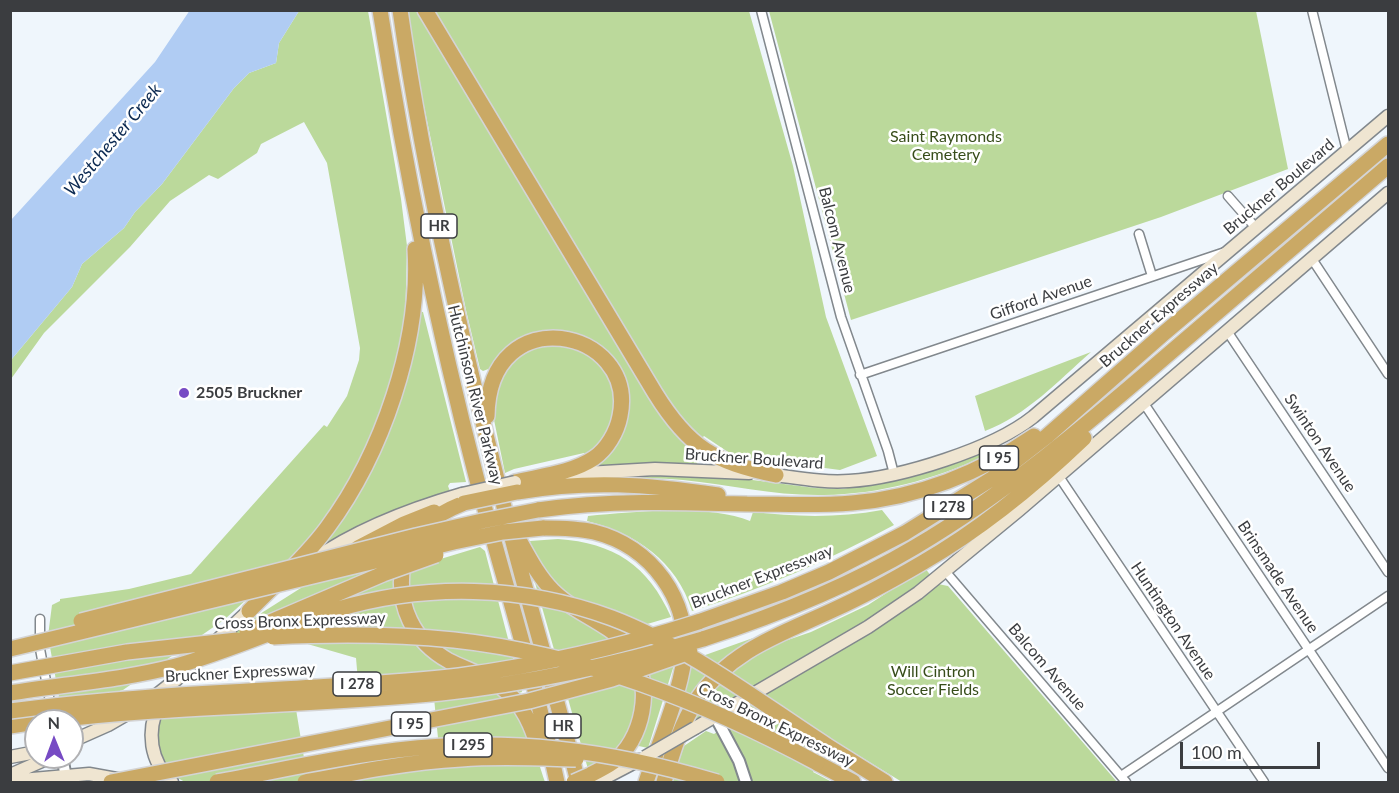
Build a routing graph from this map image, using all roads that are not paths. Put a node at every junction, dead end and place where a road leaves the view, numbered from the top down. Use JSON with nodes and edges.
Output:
{"nodes":[{"id":1,"x":380,"y":10,"type":"edge"},
{"id":2,"x":400,"y":10,"type":"edge"},
{"id":3,"x":425,"y":10,"type":"edge"},
{"id":4,"x":761,"y":10,"type":"edge"},
{"id":5,"x":1312,"y":10,"type":"edge"},
{"id":6,"x":1389,"y":116,"type":"edge"},
{"id":7,"x":1389,"y":144,"type":"edge"},
{"id":8,"x":1347,"y":151,"type":"junction"},
{"id":9,"x":1389,"y":166,"type":"edge"},
{"id":10,"x":411,"y":192,"type":"junction"},
{"id":11,"x":1389,"y":193,"type":"edge"},
{"id":12,"x":1228,"y":196,"type":"dead end"},
{"id":13,"x":1256,"y":228,"type":"junction"},
{"id":14,"x":1139,"y":234,"type":"dead end"},
{"id":15,"x":1231,"y":250,"type":"junction"},
{"id":16,"x":1312,"y":259,"type":"junction"},
{"id":17,"x":1152,"y":276,"type":"junction"},
{"id":18,"x":1227,"y":331,"type":"junction"},
{"id":19,"x":1163,"y":334,"type":"junction"},
{"id":20,"x":1389,"y":374,"type":"edge"},
{"id":21,"x":860,"y":375,"type":"junction"},
{"id":22,"x":1144,"y":375,"type":"junction"},
{"id":23,"x":1143,"y":402,"type":"junction"},
{"id":24,"x":488,"y":440,"type":"junction"},
{"id":25,"x":894,"y":474,"type":"junction"},
{"id":26,"x":776,"y":475,"type":"junction"},
{"id":27,"x":1058,"y":475,"type":"junction"},
{"id":28,"x":516,"y":487,"type":"junction"},
{"id":29,"x":463,"y":499,"type":"junction"},
{"id":30,"x":802,"y":505,"type":"junction"},
{"id":31,"x":508,"y":519,"type":"junction"},
{"id":32,"x":543,"y":528,"type":"junction"},
{"id":33,"x":945,"y":571,"type":"junction"},
{"id":34,"x":1389,"y":572,"type":"edge"},
{"id":35,"x":1389,"y":596,"type":"edge"},
{"id":36,"x":249,"y":611,"type":"junction"},
{"id":37,"x":40,"y":619,"type":"dead end"},
{"id":38,"x":10,"y":640,"type":"edge"},
{"id":39,"x":704,"y":643,"type":"junction"},
{"id":40,"x":10,"y":649,"type":"edge"},
{"id":41,"x":1309,"y":650,"type":"junction"},
{"id":42,"x":10,"y":673,"type":"edge"},
{"id":43,"x":177,"y":679,"type":"junction"},
{"id":44,"x":99,"y":680,"type":"junction"},
{"id":45,"x":10,"y":693,"type":"edge"},
{"id":46,"x":52,"y":709,"type":"edge"},
{"id":47,"x":10,"y":711,"type":"edge"},
{"id":48,"x":1216,"y":712,"type":"junction"},
{"id":49,"x":715,"y":716,"type":"junction"},
{"id":50,"x":84,"y":717,"type":"edge"},
{"id":51,"x":84,"y":736,"type":"edge"},
{"id":52,"x":1389,"y":768,"type":"edge"},
{"id":53,"x":24,"y":769,"type":"edge"},
{"id":54,"x":10,"y":775,"type":"edge"},
{"id":55,"x":66,"y":779,"type":"edge"},
{"id":56,"x":1123,"y":779,"type":"edge"},
{"id":57,"x":10,"y":781,"type":"edge"},
{"id":58,"x":585,"y":781,"type":"edge"},
{"id":59,"x":111,"y":783,"type":"edge"},
{"id":60,"x":133,"y":783,"type":"edge"},
{"id":61,"x":172,"y":783,"type":"edge"},
{"id":62,"x":217,"y":783,"type":"edge"},
{"id":63,"x":305,"y":783,"type":"edge"},
{"id":64,"x":551,"y":783,"type":"edge"},
{"id":65,"x":557,"y":783,"type":"edge"},
{"id":66,"x":646,"y":783,"type":"edge"},
{"id":67,"x":664,"y":783,"type":"edge"},
{"id":68,"x":716,"y":783,"type":"edge"},
{"id":69,"x":746,"y":783,"type":"edge"},
{"id":70,"x":853,"y":783,"type":"edge"},
{"id":71,"x":885,"y":783,"type":"edge"},
{"id":72,"x":1264,"y":783,"type":"edge"}],
"edges":[{"from":1,"to":10,"type":"highway","name":"Hutchinson River Parkway","number":"HR"},
{"from":2,"to":24,"type":"highway","name":"Hutchinson River Parkway","number":"HR"},
{"from":3,"to":26,"type":"highway"},
{"from":4,"to":21,"type":"street","name":"Balcom Avenue"},
{"from":5,"to":8,"type":"street"},
{"from":6,"to":8,"type":"main road","name":"Bruckner Boulevard"},
{"from":7,"to":19,"type":"highway","name":"Bruckner Expressway","number":"I 95"},
{"from":8,"to":13,"type":"main road","name":"Bruckner Boulevard"},
{"from":9,"to":22,"type":"highway","number":"I 95"},
{"from":10,"to":36,"type":"highway"},
{"from":10,"to":65,"type":"highway","name":"Hutchinson River Parkway","number":"HR"},
{"from":11,"to":16,"type":"main road"},
{"from":12,"to":13,"type":"street"},
{"from":13,"to":15,"type":"main road","name":"Bruckner Boulevard"},
{"from":14,"to":17,"type":"street"},
{"from":15,"to":17,"type":"street","name":"Gifford Avenue"},
{"from":15,"to":25,"type":"main road","name":"Bruckner Boulevard"},
{"from":16,"to":18,"type":"main road"},
{"from":16,"to":20,"type":"street"},
{"from":17,"to":21,"type":"street","name":"Gifford Avenue"},
{"from":18,"to":23,"type":"main road"},
{"from":18,"to":34,"type":"street","name":"Swinton Avenue"},
{"from":19,"to":30,"type":"highway","number":"I 95"},
{"from":19,"to":47,"type":"highway","name":"Bruckner Expressway","number":"I 278","bridge":true},
{"from":21,"to":25,"type":"street","name":"Balcom Avenue"},
{"from":22,"to":39,"type":"highway","number":"I 95"},
{"from":22,"to":67,"type":"highway"},
{"from":23,"to":27,"type":"main road"},
{"from":23,"to":41,"type":"street","name":"Brinsmade Avenue"},
{"from":24,"to":28,"type":"highway"},
{"from":24,"to":31,"type":"highway","name":"Hutchinson River Parkway","number":"HR"},
{"from":25,"to":26,"type":"main road","name":"Bruckner Boulevard"},
{"from":26,"to":28,"type":"main road","name":"Bruckner Boulevard"},
{"from":27,"to":33,"type":"main road"},
{"from":27,"to":48,"type":"street","name":"Huntington Avenue"},
{"from":28,"to":29,"type":"highway","bridge":true},
{"from":28,"to":30,"type":"highway"},
{"from":29,"to":36,"type":"highway"},
{"from":29,"to":64,"type":"highway"},
{"from":30,"to":38,"type":"highway","number":"I 95","bridge":true},
{"from":31,"to":58,"type":"highway","name":"Hutchinson River Parkway","number":"HR"},
{"from":31,"to":58,"type":"highway"},
{"from":32,"to":40,"type":"highway","bridge":true},
{"from":32,"to":44,"type":"highway","bridge":true},
{"from":32,"to":66,"type":"highway"},
{"from":33,"to":49,"type":"main road"},
{"from":33,"to":56,"type":"street","name":"Balcom Avenue"},
{"from":35,"to":41,"type":"street"},
{"from":36,"to":43,"type":"main road"},
{"from":37,"to":46,"type":"street"},
{"from":39,"to":50,"type":"highway","name":"Bruckner Expressway","number":"I 278","bridge":true},
{"from":39,"to":59,"type":"highway","number":"I 95","bridge":true},
{"from":41,"to":48,"type":"street"},
{"from":41,"to":52,"type":"street","name":"Brinsmade Avenue"},
{"from":42,"to":70,"type":"highway","name":"Cross Bronx Expressway","bridge":true},
{"from":43,"to":51,"type":"main road"},
{"from":43,"to":61,"type":"main road"},
{"from":44,"to":45,"type":"highway","bridge":true},
{"from":44,"to":71,"type":"highway","bridge":true},
{"from":48,"to":56,"type":"street"},
{"from":48,"to":72,"type":"street","name":"Huntington Avenue"},
{"from":49,"to":58,"type":"main road","bridge":true},
{"from":49,"to":69,"type":"street"},
{"from":53,"to":54,"type":"main road"},
{"from":55,"to":57,"type":"main road"},
{"from":55,"to":60,"type":"main road"},
{"from":62,"to":68,"type":"highway","number":"I 295","bridge":true},
{"from":63,"to":68,"type":"highway","bridge":true}]}
